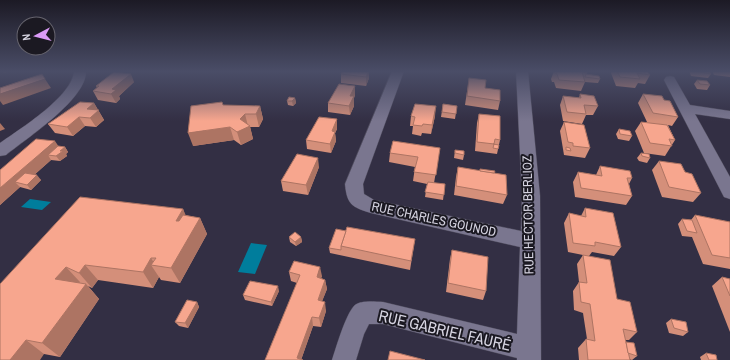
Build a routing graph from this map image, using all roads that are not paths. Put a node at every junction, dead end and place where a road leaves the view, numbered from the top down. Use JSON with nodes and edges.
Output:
{"nodes":[{"id":1,"x":75,"y":88,"type":"edge"},
{"id":2,"x":391,"y":88,"type":"edge"},
{"id":3,"x":523,"y":88,"type":"edge"},
{"id":4,"x":674,"y":88,"type":"edge"},
{"id":5,"x":684,"y":108,"type":"junction"},
{"id":6,"x":730,"y":115,"type":"edge"},
{"id":7,"x":0,"y":151,"type":"edge"},
{"id":8,"x":730,"y":192,"type":"edge"},
{"id":9,"x":530,"y":240,"type":"junction"},
{"id":10,"x":529,"y":355,"type":"edge"},
{"id":11,"x":344,"y":360,"type":"edge"}],
"edges":[{"from":1,"to":7,"type":"street"},
{"from":2,"to":9,"type":"street","name":"RUE CHARLES GOUNOD"},
{"from":3,"to":9,"type":"street","name":"RUE HECTOR BERLIOZ"},
{"from":4,"to":5,"type":"street"},
{"from":5,"to":6,"type":"street"},
{"from":5,"to":8,"type":"street"},
{"from":9,"to":10,"type":"street","name":"RUE HECTOR BERLIOZ"},
{"from":10,"to":11,"type":"street","name":"RUE GABRIEL FAURÉ"}]}
